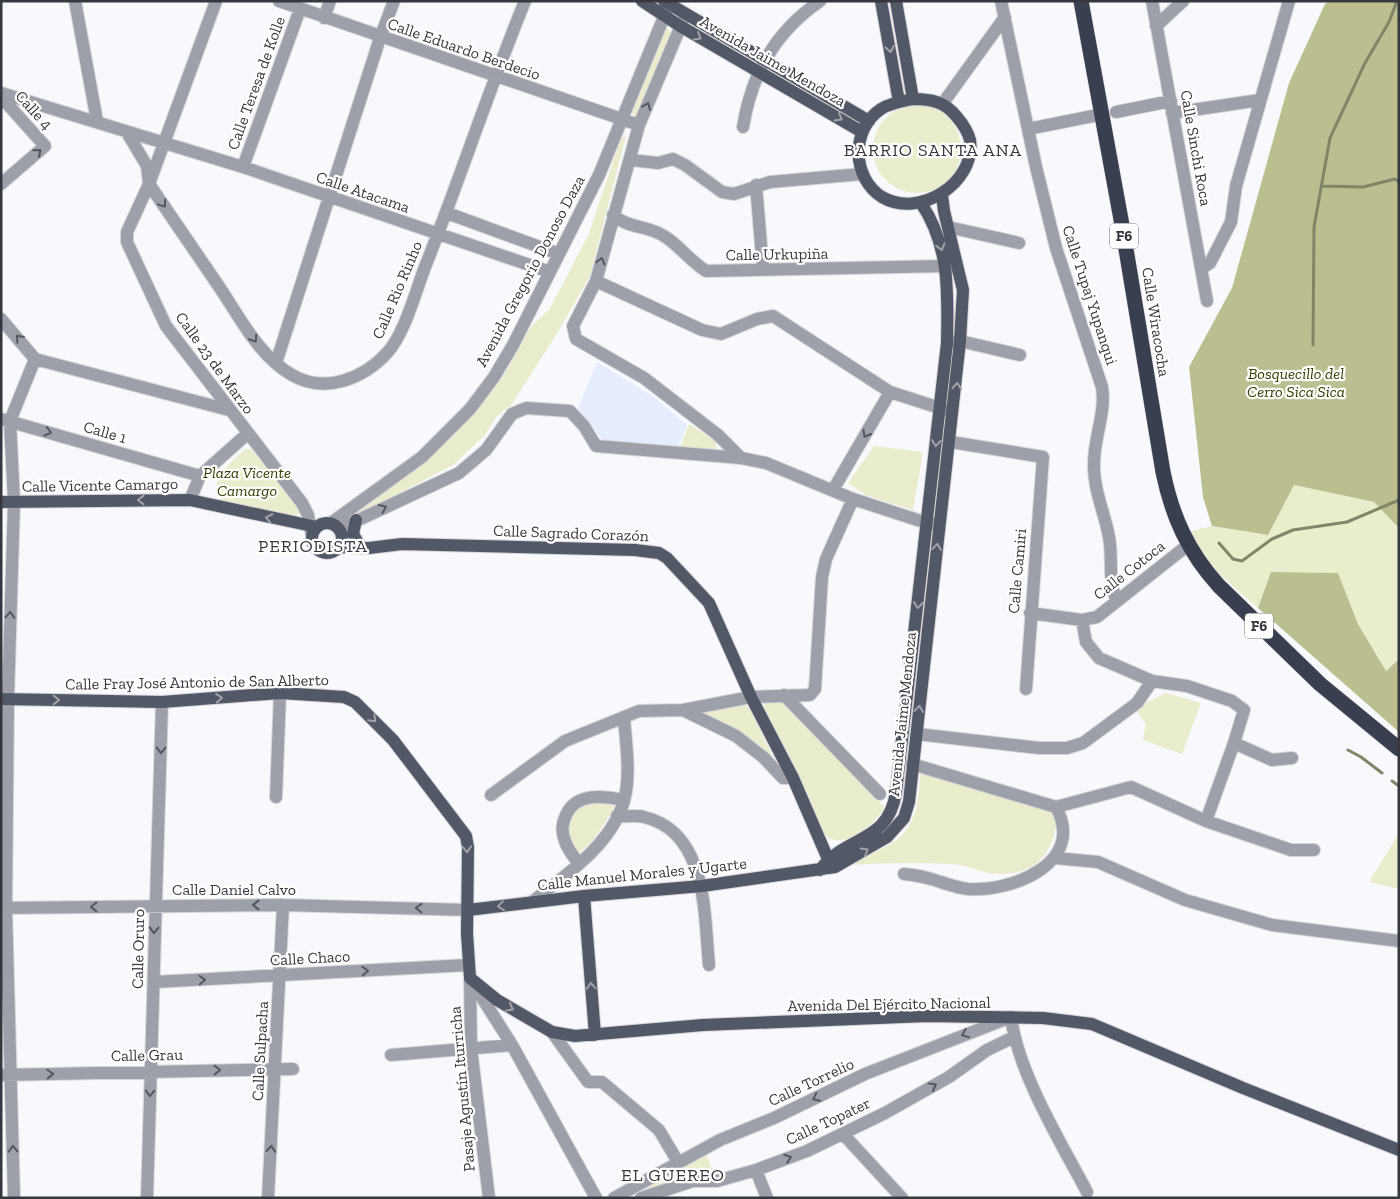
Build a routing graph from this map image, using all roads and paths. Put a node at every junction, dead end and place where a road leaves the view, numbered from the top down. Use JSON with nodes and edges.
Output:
{"nodes":[{"id":1,"x":75,"y":1,"type":"edge"},
{"id":2,"x":216,"y":1,"type":"edge"},
{"id":3,"x":279,"y":1,"type":"edge"},
{"id":4,"x":330,"y":1,"type":"edge"},
{"id":5,"x":394,"y":1,"type":"edge"},
{"id":6,"x":526,"y":1,"type":"edge"},
{"id":7,"x":642,"y":1,"type":"edge"},
{"id":8,"x":796,"y":1,"type":"edge"},
{"id":9,"x":820,"y":1,"type":"edge"},
{"id":10,"x":881,"y":1,"type":"edge"},
{"id":11,"x":896,"y":1,"type":"edge"},
{"id":12,"x":1002,"y":1,"type":"edge"},
{"id":13,"x":1081,"y":1,"type":"edge"},
{"id":14,"x":1152,"y":1,"type":"edge"},
{"id":15,"x":1289,"y":1,"type":"edge"},
{"id":16,"x":1178,"y":3,"type":"edge"},
{"id":17,"x":675,"y":8,"type":"edge"},
{"id":18,"x":300,"y":9,"type":"junction"},
{"id":19,"x":804,"y":12,"type":"junction"},
{"id":20,"x":1004,"y":17,"type":"junction"},
{"id":21,"x":324,"y":18,"type":"junction"},
{"id":22,"x":680,"y":26,"type":"junction"},
{"id":23,"x":1156,"y":26,"type":"junction"},
{"id":24,"x":380,"y":38,"type":"junction"},
{"id":25,"x":762,"y":67,"type":"junction"},
{"id":26,"x":494,"y":76,"type":"junction"},
{"id":27,"x":1,"y":93,"type":"edge"},
{"id":28,"x":1,"y":97,"type":"edge"},
{"id":29,"x":913,"y":99,"type":"junction"},
{"id":30,"x":1260,"y":100,"type":"junction"},
{"id":31,"x":899,"y":102,"type":"junction"},
{"id":32,"x":943,"y":103,"type":"junction"},
{"id":33,"x":1172,"y":107,"type":"junction"},
{"id":34,"x":1110,"y":113,"type":"junction"},
{"id":35,"x":620,"y":118,"type":"junction"},
{"id":36,"x":97,"y":121,"type":"junction"},
{"id":37,"x":640,"y":125,"type":"junction"},
{"id":38,"x":866,"y":126,"type":"junction"},
{"id":39,"x":743,"y":127,"type":"dead end"},
{"id":40,"x":1028,"y":129,"type":"junction"},
{"id":41,"x":126,"y":131,"type":"junction"},
{"id":42,"x":165,"y":143,"type":"junction"},
{"id":43,"x":631,"y":160,"type":"junction"},
{"id":44,"x":243,"y":167,"type":"junction"},
{"id":45,"x":862,"y":174,"type":"junction"},
{"id":46,"x":1,"y":184,"type":"edge"},
{"id":47,"x":150,"y":184,"type":"junction"},
{"id":48,"x":756,"y":185,"type":"junction"},
{"id":49,"x":942,"y":195,"type":"junction"},
{"id":50,"x":330,"y":198,"type":"junction"},
{"id":51,"x":921,"y":203,"type":"junction"},
{"id":52,"x":446,"y":213,"type":"junction"},
{"id":53,"x":613,"y":215,"type":"junction"},
{"id":54,"x":948,"y":227,"type":"junction"},
{"id":55,"x":438,"y":234,"type":"junction"},
{"id":56,"x":1019,"y":243,"type":"dead end"},
{"id":57,"x":559,"y":254,"type":"junction"},
{"id":58,"x":946,"y":266,"type":"junction"},
{"id":59,"x":763,"y":269,"type":"junction"},
{"id":60,"x":960,"y":269,"type":"junction"},
{"id":61,"x":1201,"y":269,"type":"junction"},
{"id":62,"x":550,"y":272,"type":"junction"},
{"id":63,"x":596,"y":281,"type":"junction"},
{"id":64,"x":1207,"y":301,"type":"dead end"},
{"id":65,"x":1,"y":319,"type":"edge"},
{"id":66,"x":960,"y":341,"type":"junction"},
{"id":67,"x":947,"y":343,"type":"junction"},
{"id":68,"x":1020,"y":355,"type":"dead end"},
{"id":69,"x":34,"y":359,"type":"junction"},
{"id":70,"x":276,"y":363,"type":"junction"},
{"id":71,"x":890,"y":392,"type":"junction"},
{"id":72,"x":229,"y":410,"type":"junction"},
{"id":73,"x":940,"y":410,"type":"junction"},
{"id":74,"x":954,"y":412,"type":"junction"},
{"id":75,"x":6,"y":420,"type":"edge"},
{"id":76,"x":247,"y":434,"type":"junction"},
{"id":77,"x":951,"y":442,"type":"junction"},
{"id":78,"x":6,"y":452,"type":"edge"},
{"id":79,"x":741,"y":458,"type":"junction"},
{"id":80,"x":200,"y":476,"type":"junction"},
{"id":81,"x":833,"y":490,"type":"junction"},
{"id":82,"x":853,"y":499,"type":"junction"},
{"id":83,"x":190,"y":500,"type":"junction"},
{"id":84,"x":1,"y":502,"type":"edge"},
{"id":85,"x":14,"y":502,"type":"junction"},
{"id":86,"x":356,"y":520,"type":"junction"},
{"id":87,"x":933,"y":524,"type":"junction"},
{"id":88,"x":335,"y":526,"type":"junction"},
{"id":89,"x":313,"y":529,"type":"junction"},
{"id":90,"x":1188,"y":545,"type":"junction"},
{"id":91,"x":339,"y":547,"type":"junction"},
{"id":92,"x":362,"y":548,"type":"junction"},
{"id":93,"x":1116,"y":600,"type":"junction"},
{"id":94,"x":1030,"y":613,"type":"junction"},
{"id":95,"x":1082,"y":620,"type":"junction"},
{"id":96,"x":1152,"y":682,"type":"junction"},
{"id":97,"x":1026,"y":689,"type":"dead end"},
{"id":98,"x":280,"y":693,"type":"junction"},
{"id":99,"x":784,"y":695,"type":"junction"},
{"id":100,"x":752,"y":697,"type":"junction"},
{"id":101,"x":4,"y":699,"type":"edge"},
{"id":102,"x":162,"y":702,"type":"junction"},
{"id":103,"x":683,"y":710,"type":"junction"},
{"id":104,"x":624,"y":717,"type":"junction"},
{"id":105,"x":917,"y":734,"type":"junction"},
{"id":106,"x":1234,"y":744,"type":"junction"},
{"id":107,"x":1399,"y":749,"type":"edge"},
{"id":108,"x":1292,"y":758,"type":"dead end"},
{"id":109,"x":912,"y":764,"type":"junction"},
{"id":110,"x":793,"y":778,"type":"junction"},
{"id":111,"x":880,"y":794,"type":"dead end"},
{"id":112,"x":491,"y":795,"type":"dead end"},
{"id":113,"x":276,"y":797,"type":"dead end"},
{"id":114,"x":624,"y":800,"type":"junction"},
{"id":115,"x":1056,"y":807,"type":"junction"},
{"id":116,"x":617,"y":816,"type":"junction"},
{"id":117,"x":1206,"y":821,"type":"junction"},
{"id":118,"x":1314,"y":850,"type":"dead end"},
{"id":119,"x":1055,"y":858,"type":"junction"},
{"id":120,"x":579,"y":864,"type":"junction"},
{"id":121,"x":824,"y":864,"type":"junction"},
{"id":122,"x":904,"y":874,"type":"dead end"},
{"id":123,"x":702,"y":886,"type":"junction"},
{"id":124,"x":584,"y":896,"type":"junction"},
{"id":125,"x":532,"y":902,"type":"junction"},
{"id":126,"x":283,"y":905,"type":"junction"},
{"id":127,"x":155,"y":906,"type":"junction"},
{"id":128,"x":3,"y":908,"type":"edge"},
{"id":129,"x":468,"y":910,"type":"junction"},
{"id":130,"x":1399,"y":941,"type":"edge"},
{"id":131,"x":709,"y":965,"type":"dead end"},
{"id":132,"x":469,"y":971,"type":"junction"},
{"id":133,"x":280,"y":976,"type":"junction"},
{"id":134,"x":154,"y":982,"type":"junction"},
{"id":135,"x":1011,"y":1018,"type":"junction"},
{"id":136,"x":552,"y":1032,"type":"junction"},
{"id":137,"x":594,"y":1035,"type":"junction"},
{"id":138,"x":1014,"y":1037,"type":"junction"},
{"id":139,"x":512,"y":1044,"type":"junction"},
{"id":140,"x":471,"y":1048,"type":"junction"},
{"id":141,"x":390,"y":1055,"type":"dead end"},
{"id":142,"x":276,"y":1069,"type":"junction"},
{"id":143,"x":293,"y":1069,"type":"dead end"},
{"id":144,"x":150,"y":1071,"type":"junction"},
{"id":145,"x":7,"y":1075,"type":"edge"},
{"id":146,"x":843,"y":1134,"type":"junction"},
{"id":147,"x":1399,"y":1150,"type":"edge"},
{"id":148,"x":678,"y":1162,"type":"junction"},
{"id":149,"x":756,"y":1170,"type":"junction"},
{"id":150,"x":1087,"y":1192,"type":"dead end"},
{"id":151,"x":14,"y":1198,"type":"edge"},
{"id":152,"x":147,"y":1198,"type":"edge"},
{"id":153,"x":268,"y":1198,"type":"edge"},
{"id":154,"x":489,"y":1198,"type":"edge"},
{"id":155,"x":596,"y":1198,"type":"edge"},
{"id":156,"x":614,"y":1198,"type":"edge"},
{"id":157,"x":640,"y":1198,"type":"edge"},
{"id":158,"x":766,"y":1198,"type":"edge"},
{"id":159,"x":902,"y":1198,"type":"edge"}],
"edges":[{"from":1,"to":36,"type":"street"},
{"from":2,"to":42,"type":"street","name":"Calle 23 de Marzo"},
{"from":3,"to":18,"type":"street","name":"Calle Eduardo Berdecio"},
{"from":4,"to":21,"type":"street"},
{"from":5,"to":24,"type":"street"},
{"from":6,"to":26,"type":"street","name":"Calle Rio Rinho"},
{"from":7,"to":17,"type":"main road","name":"Avenida Jaime Mendoza"},
{"from":8,"to":19,"type":"street"},
{"from":9,"to":19,"type":"street"},
{"from":10,"to":31,"type":"main road","one_way":true},
{"from":11,"to":29,"type":"main road"},
{"from":12,"to":20,"type":"street","name":"Calle Tupaj Yupanqui"},
{"from":13,"to":34,"type":"highway","name":"Calle Wiracocha","number":"F6"},
{"from":14,"to":23,"type":"street","name":"Calle Sinchi Roca"},
{"from":15,"to":30,"type":"street"},
{"from":16,"to":23,"type":"street"},
{"from":17,"to":22,"type":"street"},
{"from":17,"to":22,"type":"main road","name":"Avenida Jaime Mendoza"},
{"from":17,"to":25,"type":"main road","name":"Avenida Jaime Mendoza"},
{"from":17,"to":35,"type":"street","name":"Avenida Gregorio Donoso Daza"},
{"from":18,"to":21,"type":"street","name":"Calle Eduardo Berdecio"},
{"from":18,"to":44,"type":"street","name":"Calle Teresa de Kolle"},
{"from":19,"to":25,"type":"street"},
{"from":20,"to":32,"type":"street"},
{"from":20,"to":40,"type":"street","name":"Calle Tupaj Yupanqui"},
{"from":21,"to":24,"type":"street","name":"Calle Eduardo Berdecio"},
{"from":22,"to":25,"type":"main road","name":"Avenida Jaime Mendoza","one_way":true},
{"from":37,"to":22,"type":"street","one_way":true},
{"from":23,"to":33,"type":"street","name":"Calle Sinchi Roca"},
{"from":24,"to":26,"type":"street","name":"Calle Eduardo Berdecio"},
{"from":24,"to":50,"type":"street"},
{"from":25,"to":38,"type":"main road","name":"Avenida Jaime Mendoza"},
{"from":25,"to":39,"type":"street"},
{"from":26,"to":35,"type":"street","name":"Calle Eduardo Berdecio"},
{"from":26,"to":52,"type":"street","name":"Calle Rio Rinho"},
{"from":27,"to":36,"type":"street","name":"Calle Atacama"},
{"from":46,"to":28,"type":"street","name":"Calle 4","one_way":true},
{"from":29,"to":31,"type":"main road"},
{"from":29,"to":32,"type":"main road"},
{"from":30,"to":33,"type":"street"},
{"from":30,"to":61,"type":"street"},
{"from":31,"to":38,"type":"main road"},
{"from":32,"to":49,"type":"main road"},
{"from":33,"to":34,"type":"street"},
{"from":33,"to":61,"type":"street","name":"Calle Sinchi Roca"},
{"from":34,"to":40,"type":"street"},
{"from":34,"to":90,"type":"highway","name":"Calle Wiracocha","number":"F6"},
{"from":35,"to":37,"type":"street","name":"Calle Eduardo Berdecio"},
{"from":35,"to":57,"type":"street","name":"Avenida Gregorio Donoso Daza"},
{"from":36,"to":41,"type":"street","name":"Calle Atacama"},
{"from":37,"to":43,"type":"street"},
{"from":38,"to":45,"type":"main road"},
{"from":40,"to":93,"type":"street","name":"Calle Tupaj Yupanqui"},
{"from":41,"to":42,"type":"street","name":"Calle Atacama"},
{"from":41,"to":47,"type":"street","name":"Calle Rio Rinho"},
{"from":42,"to":44,"type":"street","name":"Calle Atacama"},
{"from":42,"to":47,"type":"street","name":"Calle 23 de Marzo"},
{"from":43,"to":48,"type":"street"},
{"from":43,"to":53,"type":"street"},
{"from":44,"to":50,"type":"street","name":"Calle Atacama"},
{"from":45,"to":48,"type":"street"},
{"from":45,"to":51,"type":"main road"},
{"from":47,"to":70,"type":"street","name":"Calle Rio Rinho","one_way":true},
{"from":47,"to":72,"type":"street","name":"Calle 23 de Marzo"},
{"from":48,"to":59,"type":"street"},
{"from":49,"to":51,"type":"main road"},
{"from":49,"to":54,"type":"main road","name":"Avenida Jaime Mendoza"},
{"from":50,"to":55,"type":"street","name":"Calle Atacama"},
{"from":50,"to":70,"type":"street"},
{"from":51,"to":58,"type":"main road","name":"Avenida Jaime Mendoza","one_way":true},
{"from":52,"to":55,"type":"street","name":"Calle Rio Rinho"},
{"from":52,"to":57,"type":"street"},
{"from":53,"to":59,"type":"street","name":"Calle Urkupiña"},
{"from":63,"to":53,"type":"street","one_way":true},
{"from":54,"to":56,"type":"street"},
{"from":54,"to":60,"type":"main road","name":"Avenida Jaime Mendoza"},
{"from":55,"to":62,"type":"street","name":"Calle Atacama"},
{"from":55,"to":70,"type":"street","name":"Calle Rio Rinho"},
{"from":57,"to":62,"type":"street","name":"Avenida Gregorio Donoso Daza"},
{"from":58,"to":59,"type":"street","name":"Calle Urkupiña"},
{"from":58,"to":60,"type":"street","name":"Calle Urkupiña"},
{"from":58,"to":67,"type":"main road","name":"Avenida Jaime Mendoza"},
{"from":60,"to":66,"type":"main road","name":"Avenida Jaime Mendoza"},
{"from":61,"to":64,"type":"street","name":"Calle Sinchi Roca"},
{"from":62,"to":88,"type":"street","name":"Avenida Gregorio Donoso Daza"},
{"from":63,"to":71,"type":"street"},
{"from":63,"to":79,"type":"street"},
{"from":69,"to":65,"type":"street","one_way":true},
{"from":66,"to":67,"type":"street"},
{"from":66,"to":68,"type":"street"},
{"from":74,"to":66,"type":"main road","name":"Avenida Jaime Mendoza","one_way":true},
{"from":67,"to":73,"type":"main road","name":"Avenida Jaime Mendoza"},
{"from":69,"to":72,"type":"street"},
{"from":69,"to":75,"type":"street"},
{"from":71,"to":73,"type":"street"},
{"from":71,"to":81,"type":"street","one_way":true},
{"from":72,"to":76,"type":"street","name":"Calle 23 de Marzo"},
{"from":73,"to":74,"type":"street"},
{"from":73,"to":87,"type":"main road","name":"Avenida Jaime Mendoza","one_way":true},
{"from":74,"to":77,"type":"main road","name":"Avenida Jaime Mendoza"},
{"from":75,"to":78,"type":"street"},
{"from":75,"to":80,"type":"street","name":"Calle 1","one_way":true},
{"from":76,"to":80,"type":"street"},
{"from":76,"to":89,"type":"street","name":"Calle 23 de Marzo"},
{"from":77,"to":87,"type":"main road","name":"Avenida Jaime Mendoza"},
{"from":77,"to":94,"type":"street","name":"Calle Camiri"},
{"from":78,"to":85,"type":"street"},
{"from":79,"to":81,"type":"street"},
{"from":86,"to":79,"type":"street","one_way":true},
{"from":80,"to":83,"type":"street"},
{"from":81,"to":82,"type":"street"},
{"from":82,"to":87,"type":"street"},
{"from":82,"to":99,"type":"street"},
{"from":83,"to":85,"type":"main road","name":"Calle Vicente Camargo","one_way":true},
{"from":89,"to":83,"type":"main road","name":"Calle Vicente Camargo","one_way":true},
{"from":84,"to":85,"type":"main road","name":"Calle Vicente Camargo"},
{"from":101,"to":85,"type":"street","one_way":true},
{"from":86,"to":88,"type":"street"},
{"from":86,"to":92,"type":"main road"},
{"from":105,"to":87,"type":"main road","name":"Avenida Jaime Mendoza","one_way":true},
{"from":87,"to":121,"type":"main road","name":"Avenida Jaime Mendoza","one_way":true},
{"from":88,"to":89,"type":"main road"},
{"from":88,"to":91,"type":"main road"},
{"from":89,"to":91,"type":"main road"},
{"from":90,"to":93,"type":"street","name":"Calle Cotoca"},
{"from":90,"to":107,"type":"highway","number":"F6"},
{"from":91,"to":92,"type":"main road","name":"Calle Sagrado Corazón"},
{"from":92,"to":100,"type":"main road","name":"Calle Sagrado Corazón"},
{"from":93,"to":95,"type":"street","name":"Calle Cotoca"},
{"from":94,"to":95,"type":"street"},
{"from":94,"to":97,"type":"street","name":"Calle Camiri"},
{"from":95,"to":96,"type":"street"},
{"from":96,"to":105,"type":"street"},
{"from":96,"to":106,"type":"street"},
{"from":102,"to":98,"type":"main road","name":"Calle Fray José Antonio de San Alberto","one_way":true},
{"from":98,"to":113,"type":"street"},
{"from":98,"to":129,"type":"main road","name":"Calle Fray José Antonio de San Alberto","one_way":true},
{"from":99,"to":100,"type":"street"},
{"from":99,"to":111,"type":"street"},
{"from":100,"to":103,"type":"street"},
{"from":100,"to":110,"type":"main road","name":"Calle Sagrado Corazón"},
{"from":101,"to":102,"type":"main road","name":"Calle Fray José Antonio de San Alberto","one_way":true},
{"from":101,"to":128,"type":"street"},
{"from":102,"to":127,"type":"street","name":"Calle Oruro","one_way":true},
{"from":103,"to":104,"type":"street"},
{"from":103,"to":110,"type":"street"},
{"from":104,"to":112,"type":"street"},
{"from":104,"to":114,"type":"street"},
{"from":105,"to":109,"type":"main road","name":"Avenida Jaime Mendoza"},
{"from":106,"to":108,"type":"street"},
{"from":106,"to":117,"type":"street"},
{"from":109,"to":115,"type":"street"},
{"from":121,"to":109,"type":"main road","name":"Avenida Jaime Mendoza","one_way":true},
{"from":110,"to":121,"type":"main road","name":"Calle Sagrado Corazón"},
{"from":114,"to":116,"type":"street"},
{"from":114,"to":120,"type":"street"},
{"from":115,"to":117,"type":"street"},
{"from":115,"to":119,"type":"street"},
{"from":116,"to":120,"type":"street"},
{"from":116,"to":123,"type":"street"},
{"from":117,"to":118,"type":"street"},
{"from":119,"to":122,"type":"street"},
{"from":119,"to":130,"type":"street"},
{"from":120,"to":125,"type":"street"},
{"from":121,"to":123,"type":"main road","name":"Calle Manuel Morales y Ugarte"},
{"from":123,"to":124,"type":"main road","name":"Calle Manuel Morales y Ugarte"},
{"from":123,"to":131,"type":"street"},
{"from":124,"to":125,"type":"main road","name":"Calle Manuel Morales y Ugarte"},
{"from":137,"to":124,"type":"main road","one_way":true},
{"from":125,"to":129,"type":"main road","name":"Calle Manuel Morales y Ugarte","one_way":true},
{"from":126,"to":127,"type":"street","name":"Calle Daniel Calvo","one_way":true},
{"from":129,"to":126,"type":"street","name":"Calle Daniel Calvo","one_way":true},
{"from":126,"to":133,"type":"street","name":"Calle Sulpacha"},
{"from":127,"to":128,"type":"street","name":"Calle Daniel Calvo","one_way":true},
{"from":127,"to":134,"type":"street","name":"Calle Oruro","one_way":true},
{"from":128,"to":145,"type":"street"},
{"from":129,"to":132,"type":"main road"},
{"from":133,"to":132,"type":"street","name":"Calle Chaco","one_way":true},
{"from":132,"to":136,"type":"main road","name":"Avenida Del Ejército Nacional","one_way":true},
{"from":132,"to":139,"type":"street"},
{"from":132,"to":140,"type":"street","name":"Pasaje Agustín Iturricha"},
{"from":134,"to":133,"type":"street","name":"Calle Chaco","one_way":true},
{"from":133,"to":142,"type":"street","name":"Calle Sulpacha"},
{"from":134,"to":144,"type":"street","name":"Calle Oruro"},
{"from":135,"to":137,"type":"main road","name":"Avenida Del Ejército Nacional"},
{"from":135,"to":138,"type":"street"},
{"from":135,"to":147,"type":"main road","name":"Avenida Del Ejército Nacional"},
{"from":135,"to":148,"type":"street","name":"Calle Torrelio","one_way":true},
{"from":136,"to":137,"type":"main road","name":"Avenida Del Ejército Nacional"},
{"from":136,"to":148,"type":"street"},
{"from":146,"to":138,"type":"street","name":"Calle Topater","one_way":true},
{"from":138,"to":150,"type":"street"},
{"from":139,"to":140,"type":"street"},
{"from":139,"to":155,"type":"street"},
{"from":140,"to":141,"type":"street"},
{"from":140,"to":154,"type":"street","name":"Pasaje Agustín Iturricha"},
{"from":142,"to":143,"type":"street","name":"Calle Grau"},
{"from":144,"to":142,"type":"street","name":"Calle Grau","one_way":true},
{"from":153,"to":142,"type":"street","name":"Calle Sulpacha","one_way":true},
{"from":145,"to":144,"type":"street","name":"Calle Grau","one_way":true},
{"from":144,"to":152,"type":"street","name":"Calle Oruro","one_way":true},
{"from":151,"to":145,"type":"street","one_way":true},
{"from":149,"to":146,"type":"street","name":"Calle Topater","one_way":true},
{"from":146,"to":159,"type":"street"},
{"from":148,"to":156,"type":"street","name":"Calle Torrelio"},
{"from":149,"to":157,"type":"street","name":"Calle Topater"},
{"from":149,"to":158,"type":"street"}]}
